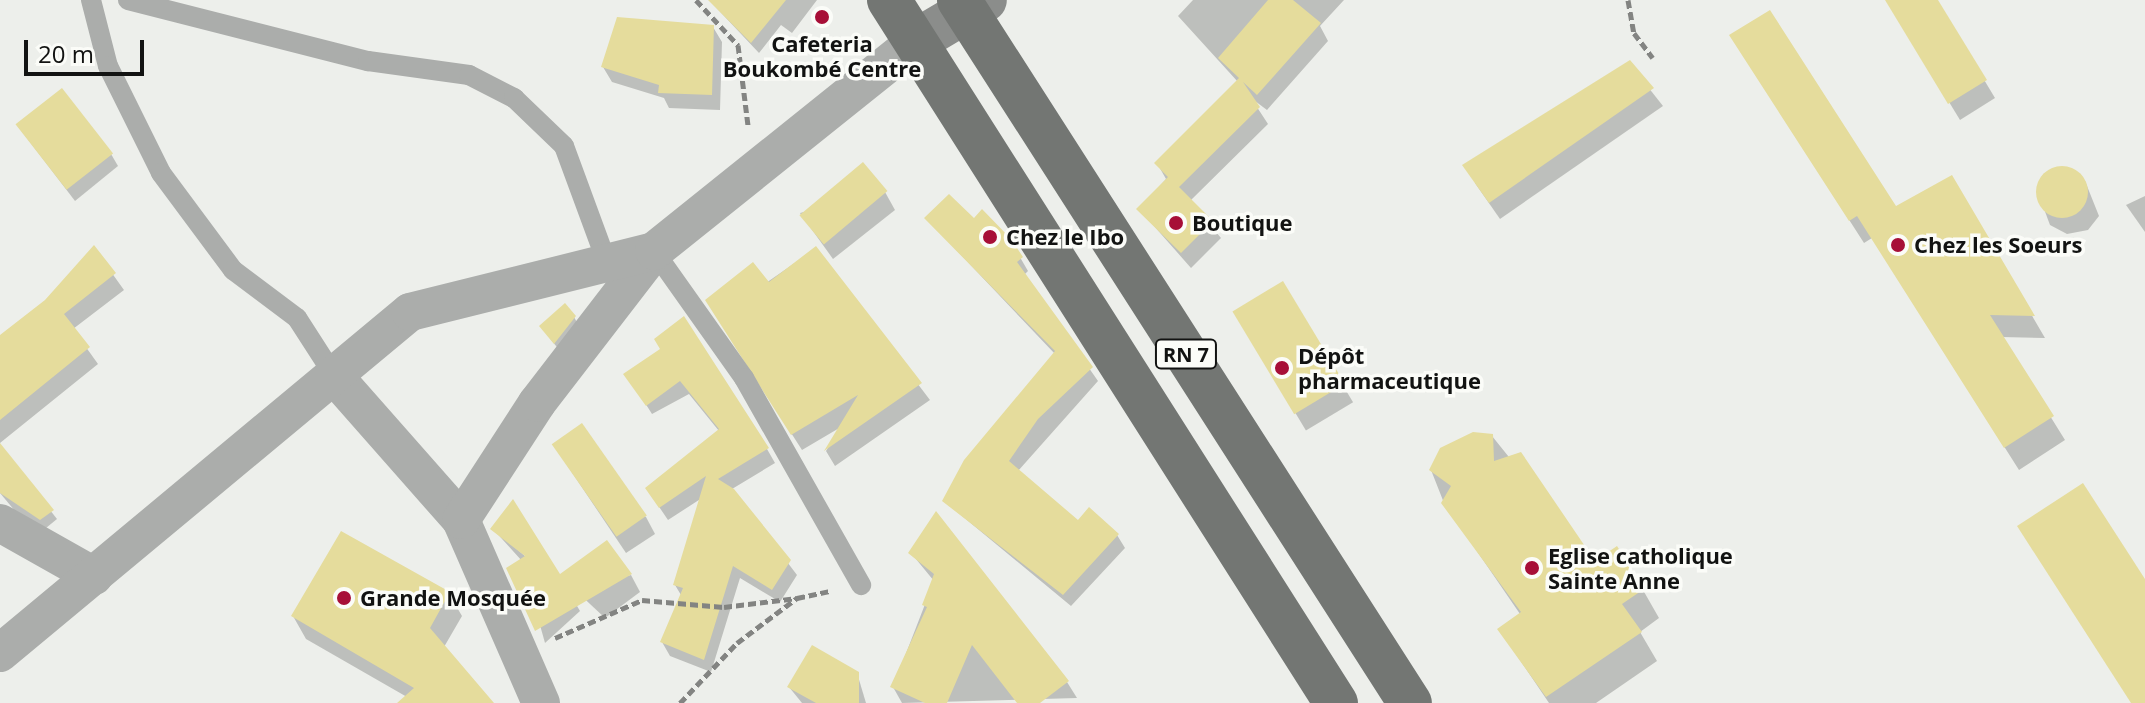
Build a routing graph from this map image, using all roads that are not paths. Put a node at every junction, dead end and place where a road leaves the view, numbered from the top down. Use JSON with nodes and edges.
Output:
{"nodes":[{"id":1,"x":91,"y":0,"type":"edge"},
{"id":2,"x":128,"y":0,"type":"edge"},
{"id":3,"x":889,"y":0,"type":"edge"},
{"id":4,"x":970,"y":4,"type":"edge"},
{"id":5,"x":916,"y":41,"type":"junction"},
{"id":6,"x":654,"y":251,"type":"junction"},
{"id":7,"x":607,"y":263,"type":"junction"},
{"id":8,"x":335,"y":377,"type":"junction"},
{"id":9,"x":461,"y":520,"type":"junction"},
{"id":10,"x":0,"y":523,"type":"edge"},
{"id":11,"x":94,"y":576,"type":"junction"},
{"id":12,"x":861,"y":585,"type":"road end"},
{"id":13,"x":0,"y":653,"type":"edge"},
{"id":14,"x":541,"y":703,"type":"edge"},
{"id":15,"x":1336,"y":703,"type":"edge"},
{"id":16,"x":1410,"y":703,"type":"edge"}],
"edges":[{"from":1,"to":8,"type":"lane"},
{"from":2,"to":7,"type":"lane"},
{"from":3,"to":5,"type":"main road","number":"RN 7"},
{"from":4,"to":5,"type":"main road"},
{"from":4,"to":16,"type":"main road","number":"RN 7"},
{"from":5,"to":6,"type":"street"},
{"from":5,"to":15,"type":"main road","number":"RN 7"},
{"from":6,"to":7,"type":"street"},
{"from":6,"to":9,"type":"street"},
{"from":6,"to":12,"type":"lane"},
{"from":7,"to":8,"type":"street"},
{"from":8,"to":9,"type":"street"},
{"from":8,"to":11,"type":"street"},
{"from":9,"to":14,"type":"street"},
{"from":10,"to":11,"type":"street"},
{"from":11,"to":13,"type":"street"}]}
